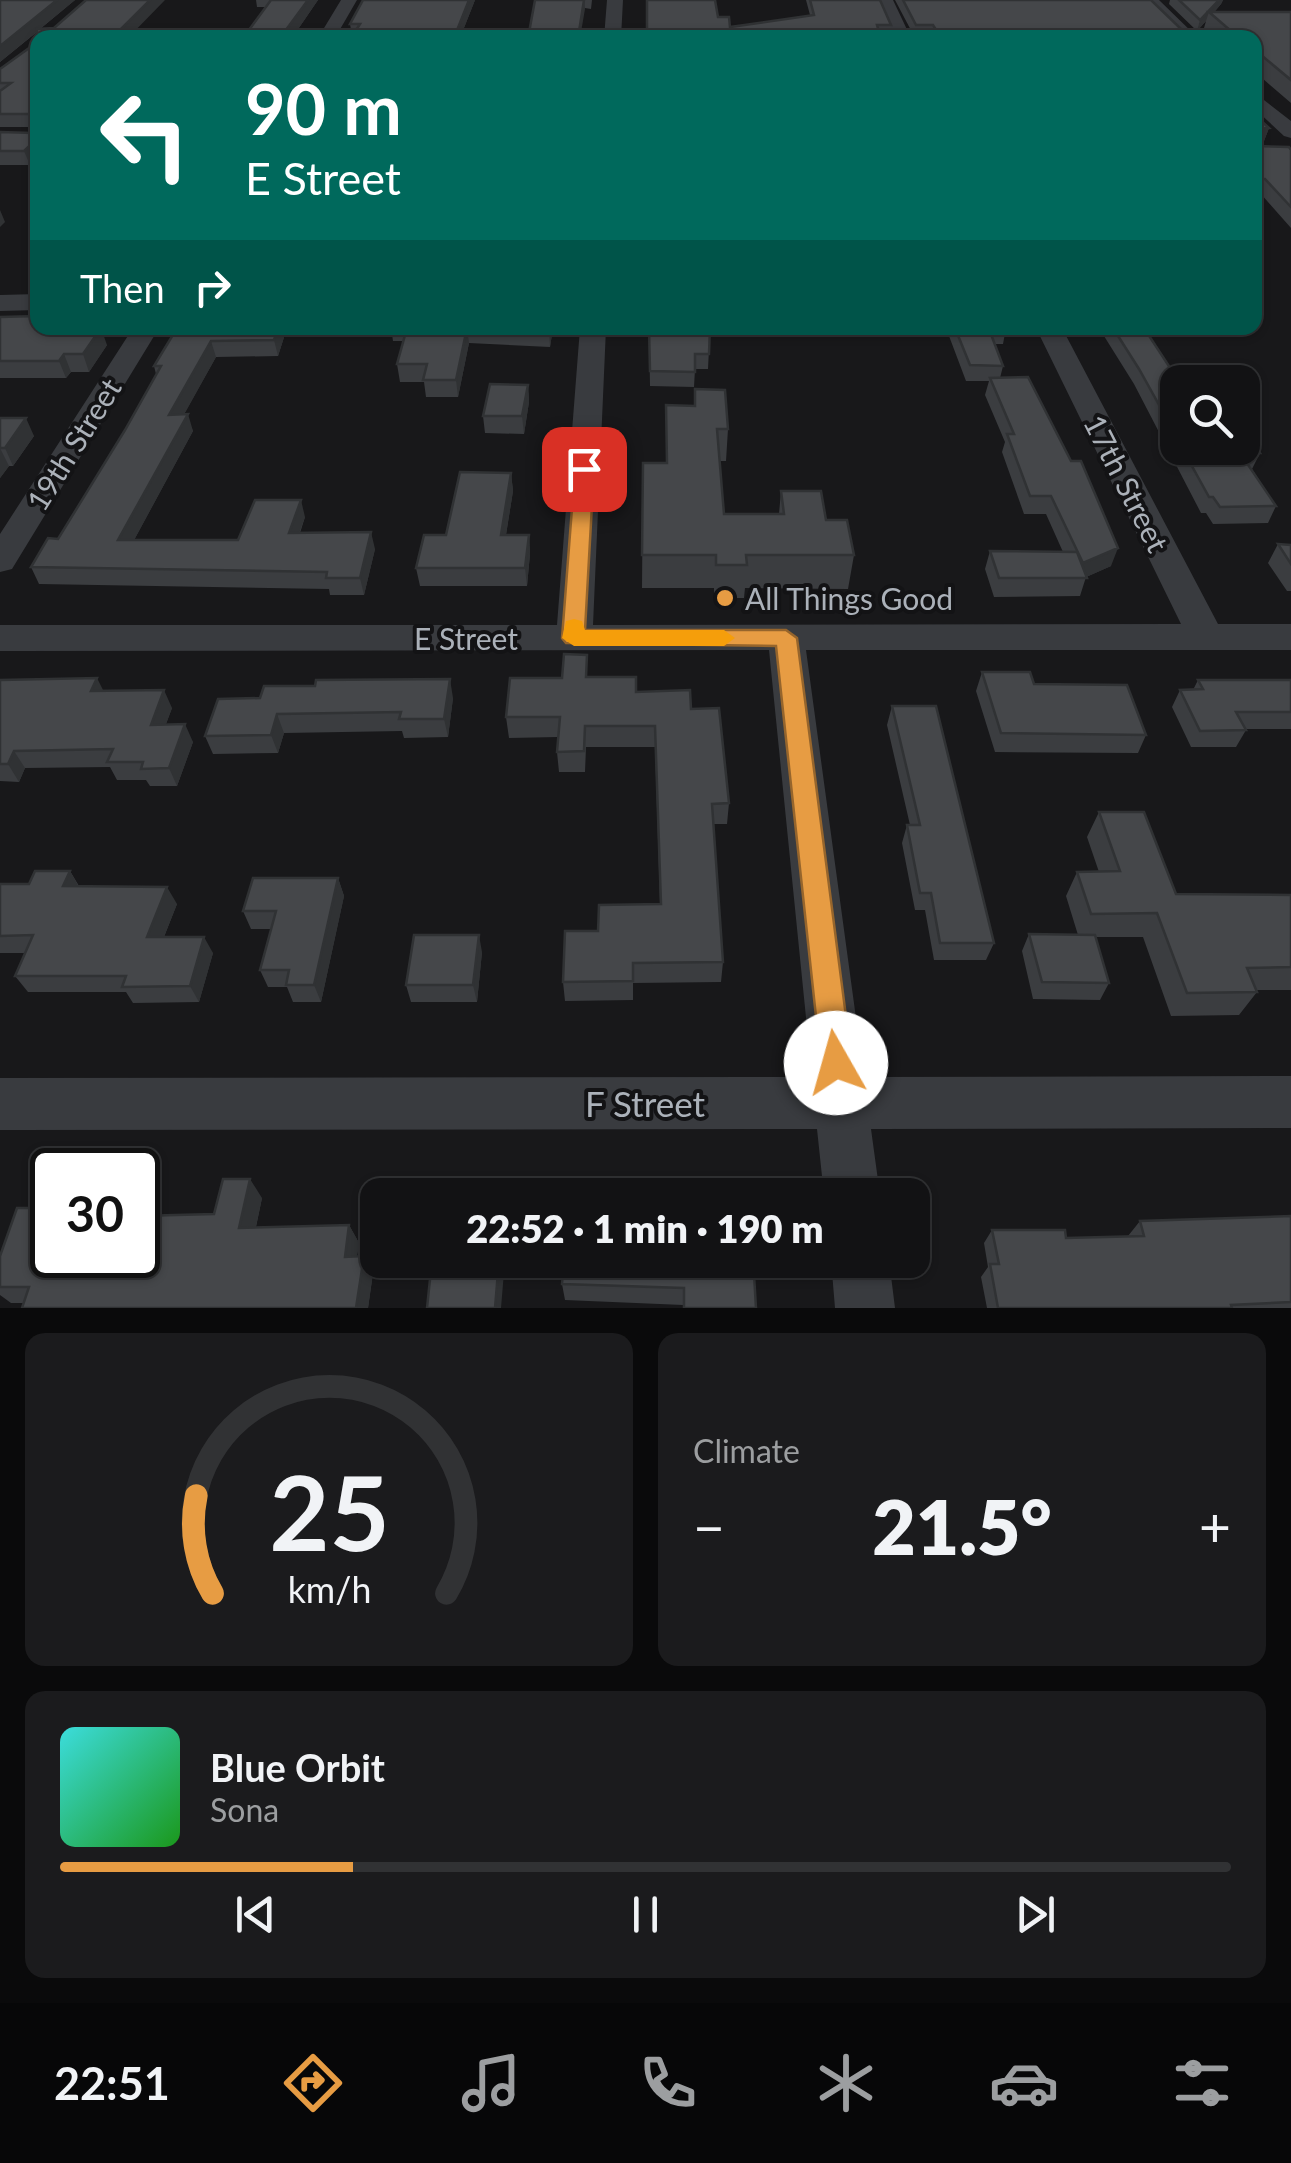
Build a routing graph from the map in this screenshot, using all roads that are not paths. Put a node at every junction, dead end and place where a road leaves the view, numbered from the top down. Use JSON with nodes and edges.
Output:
{"nodes":[{"id":1,"x":349,"y":0,"type":"edge"},
{"id":2,"x":615,"y":0,"type":"edge"},
{"id":3,"x":884,"y":0,"type":"edge"},
{"id":4,"x":1150,"y":0,"type":"edge"},
{"id":5,"x":331,"y":30,"type":"edge"},
{"id":6,"x":613,"y":30,"type":"edge"},
{"id":7,"x":900,"y":30,"type":"edge"},
{"id":8,"x":1182,"y":30,"type":"edge"},
{"id":9,"x":1262,"y":103,"type":"edge"},
{"id":10,"x":1262,"y":106,"type":"edge"},
{"id":11,"x":1291,"y":107,"type":"edge"},
{"id":12,"x":1290,"y":145,"type":"edge"},
{"id":13,"x":0,"y":302,"type":"edge"},
{"id":14,"x":30,"y":302,"type":"edge"},
{"id":15,"x":142,"y":335,"type":"edge"},
{"id":16,"x":594,"y":335,"type":"edge"},
{"id":17,"x":1054,"y":335,"type":"edge"},
{"id":18,"x":0,"y":560,"type":"edge"},
{"id":19,"x":1206,"y":637,"type":"junction"},
{"id":20,"x":1291,"y":637,"type":"edge"},
{"id":21,"x":0,"y":638,"type":"edge"},
{"id":22,"x":574,"y":638,"type":"junction"},
{"id":23,"x":786,"y":638,"type":"junction"},
{"id":24,"x":841,"y":1102,"type":"junction"},
{"id":25,"x":1291,"y":1102,"type":"edge"},
{"id":26,"x":0,"y":1104,"type":"edge"},
{"id":27,"x":850,"y":1178,"type":"edge"},
{"id":28,"x":862,"y":1278,"type":"edge"},
{"id":29,"x":866,"y":1308,"type":"edge"}],
"edges":[{"from":1,"to":5,"type":"street"},
{"from":2,"to":6,"type":"street"},
{"from":3,"to":7,"type":"street"},
{"from":4,"to":8,"type":"street"},
{"from":9,"to":11,"type":"street"},
{"from":10,"to":12,"type":"street"},
{"from":13,"to":14,"type":"street"},
{"from":15,"to":18,"type":"street","name":"19th Street"},
{"from":16,"to":22,"type":"street"},
{"from":17,"to":19,"type":"street","name":"17th Street"},
{"from":19,"to":20,"type":"street","name":"E Street"},
{"from":19,"to":23,"type":"street","name":"E Street"},
{"from":21,"to":22,"type":"street","name":"E Street"},
{"from":22,"to":23,"type":"street","name":"E Street"},
{"from":23,"to":24,"type":"street"},
{"from":24,"to":25,"type":"street","name":"F Street"},
{"from":24,"to":26,"type":"street","name":"F Street"},
{"from":24,"to":27,"type":"street"},
{"from":28,"to":29,"type":"street"}]}
